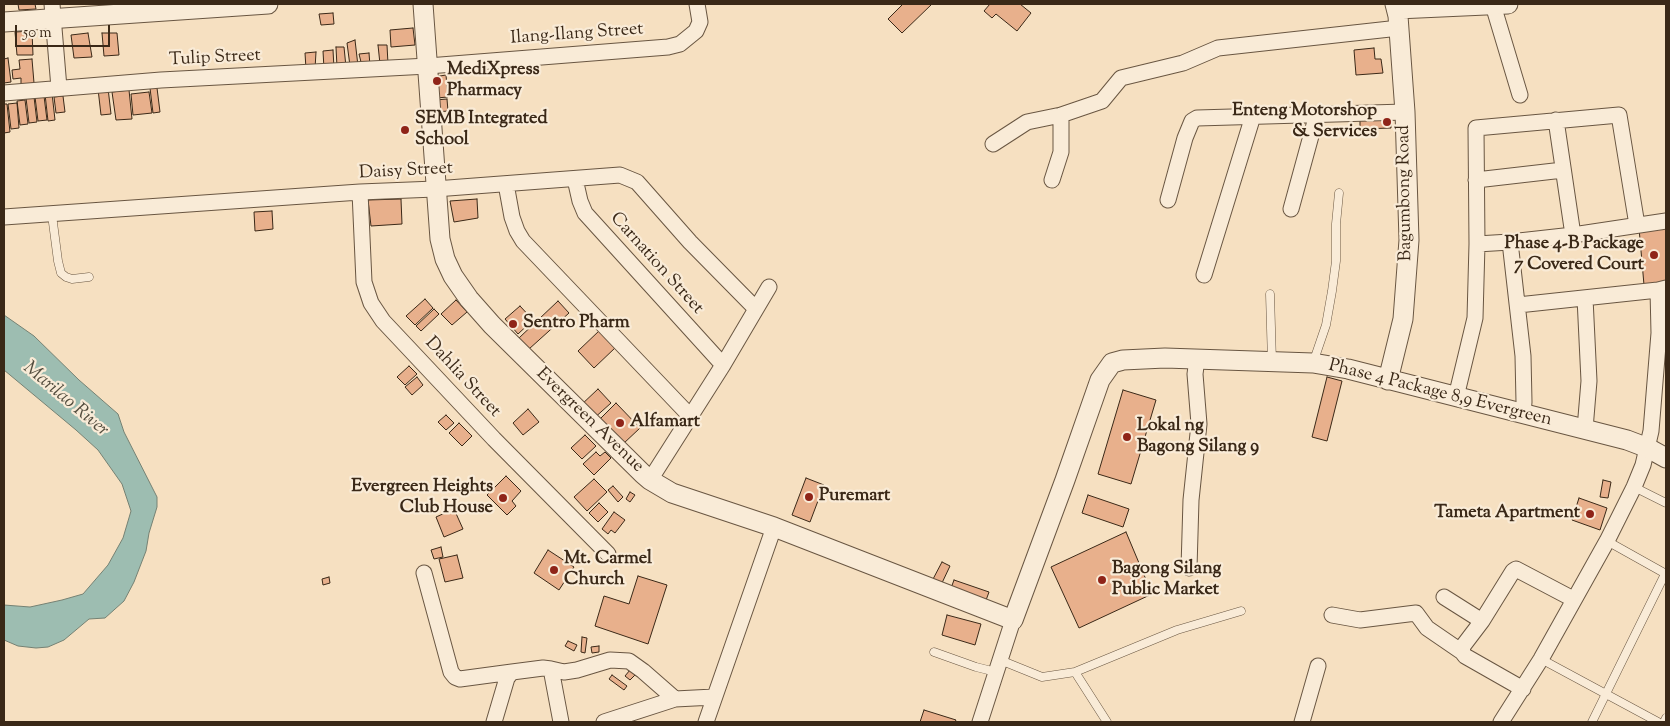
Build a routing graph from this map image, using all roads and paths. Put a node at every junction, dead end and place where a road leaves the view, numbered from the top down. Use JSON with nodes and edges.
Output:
{"nodes":[{"id":1,"x":268,"y":4,"type":"edge"},
{"id":2,"x":423,"y":4,"type":"edge"},
{"id":3,"x":697,"y":4,"type":"edge"},
{"id":4,"x":1501,"y":4,"type":"edge"},
{"id":5,"x":1396,"y":6,"type":"edge"},
{"id":6,"x":52,"y":11,"type":"edge"},
{"id":7,"x":4,"y":22,"type":"edge"},
{"id":8,"x":1399,"y":28,"type":"junction"},
{"id":9,"x":428,"y":66,"type":"junction"},
{"id":10,"x":60,"y":88,"type":"junction"},
{"id":11,"x":4,"y":93,"type":"edge"},
{"id":12,"x":1520,"y":95,"type":"dead end"},
{"id":13,"x":1405,"y":112,"type":"junction"},
{"id":14,"x":1316,"y":114,"type":"junction"},
{"id":15,"x":1061,"y":115,"type":"junction"},
{"id":16,"x":1253,"y":116,"type":"junction"},
{"id":17,"x":1556,"y":120,"type":"junction"},
{"id":18,"x":993,"y":144,"type":"dead end"},
{"id":19,"x":1563,"y":170,"type":"junction"},
{"id":20,"x":575,"y":180,"type":"junction"},
{"id":21,"x":1052,"y":180,"type":"dead end"},
{"id":22,"x":1476,"y":180,"type":"junction"},
{"id":23,"x":506,"y":184,"type":"junction"},
{"id":24,"x":435,"y":190,"type":"junction"},
{"id":25,"x":360,"y":192,"type":"junction"},
{"id":26,"x":1339,"y":193,"type":"dead end"},
{"id":27,"x":1168,"y":200,"type":"dead end"},
{"id":28,"x":1291,"y":209,"type":"dead end"},
{"id":29,"x":52,"y":215,"type":"junction"},
{"id":30,"x":4,"y":217,"type":"edge"},
{"id":31,"x":1666,"y":221,"type":"edge"},
{"id":32,"x":1637,"y":225,"type":"junction"},
{"id":33,"x":1573,"y":235,"type":"junction"},
{"id":34,"x":1510,"y":242,"type":"junction"},
{"id":35,"x":1477,"y":244,"type":"junction"},
{"id":36,"x":1204,"y":275,"type":"dead end"},
{"id":37,"x":89,"y":277,"type":"dead end"},
{"id":38,"x":768,"y":287,"type":"dead end"},
{"id":39,"x":1662,"y":289,"type":"edge"},
{"id":40,"x":1270,"y":294,"type":"dead end"},
{"id":41,"x":1585,"y":298,"type":"junction"},
{"id":42,"x":1518,"y":304,"type":"junction"},
{"id":43,"x":756,"y":308,"type":"junction"},
{"id":44,"x":1663,"y":333,"type":"edge"},
{"id":45,"x":1197,"y":359,"type":"junction"},
{"id":46,"x":1272,"y":362,"type":"junction"},
{"id":47,"x":1313,"y":364,"type":"junction"},
{"id":48,"x":723,"y":365,"type":"junction"},
{"id":49,"x":1388,"y":380,"type":"junction"},
{"id":50,"x":1456,"y":397,"type":"junction"},
{"id":51,"x":1523,"y":413,"type":"junction"},
{"id":52,"x":691,"y":417,"type":"junction"},
{"id":53,"x":1585,"y":429,"type":"junction"},
{"id":54,"x":1648,"y":448,"type":"junction"},
{"id":55,"x":1666,"y":458,"type":"edge"},
{"id":56,"x":650,"y":480,"type":"junction"},
{"id":57,"x":1634,"y":487,"type":"junction"},
{"id":58,"x":1666,"y":503,"type":"edge"},
{"id":59,"x":774,"y":527,"type":"junction"},
{"id":60,"x":1607,"y":541,"type":"junction"},
{"id":61,"x":608,"y":554,"type":"dead end"},
{"id":62,"x":1189,"y":568,"type":"dead end"},
{"id":63,"x":424,"y":573,"type":"dead end"},
{"id":64,"x":1666,"y":574,"type":"edge"},
{"id":65,"x":1444,"y":597,"type":"dead end"},
{"id":66,"x":1574,"y":599,"type":"junction"},
{"id":67,"x":1241,"y":611,"type":"dead end"},
{"id":68,"x":1332,"y":615,"type":"dead end"},
{"id":69,"x":1013,"y":620,"type":"junction"},
{"id":70,"x":1482,"y":621,"type":"junction"},
{"id":71,"x":934,"y":652,"type":"dead end"},
{"id":72,"x":1462,"y":652,"type":"junction"},
{"id":73,"x":1541,"y":659,"type":"junction"},
{"id":74,"x":998,"y":666,"type":"junction"},
{"id":75,"x":1318,"y":666,"type":"dead end"},
{"id":76,"x":551,"y":669,"type":"junction"},
{"id":77,"x":512,"y":672,"type":"junction"},
{"id":78,"x":1075,"y":672,"type":"junction"},
{"id":79,"x":1523,"y":689,"type":"junction"},
{"id":80,"x":1606,"y":696,"type":"junction"},
{"id":81,"x":714,"y":697,"type":"junction"},
{"id":82,"x":675,"y":699,"type":"junction"},
{"id":83,"x":1666,"y":718,"type":"edge"},
{"id":84,"x":494,"y":722,"type":"edge"},
{"id":85,"x":561,"y":722,"type":"edge"},
{"id":86,"x":604,"y":722,"type":"edge"},
{"id":87,"x":706,"y":722,"type":"edge"},
{"id":88,"x":980,"y":722,"type":"edge"},
{"id":89,"x":1107,"y":722,"type":"edge"},
{"id":90,"x":1302,"y":722,"type":"edge"},
{"id":91,"x":1502,"y":722,"type":"edge"},
{"id":92,"x":1592,"y":722,"type":"edge"},
{"id":93,"x":1658,"y":722,"type":"edge"},
{"id":94,"x":1664,"y":722,"type":"edge"}],
"edges":[{"from":1,"to":6,"type":"street"},
{"from":2,"to":9,"type":"street","name":"Evergreen Avenue"},
{"from":3,"to":9,"type":"street","name":"Ilang-Ilang Street"},
{"from":4,"to":5,"type":"street"},
{"from":4,"to":12,"type":"street"},
{"from":5,"to":8,"type":"street","name":"Bagumbong Road"},
{"from":6,"to":7,"type":"street"},
{"from":6,"to":10,"type":"street"},
{"from":8,"to":13,"type":"street","name":"Bagumbong Road"},
{"from":8,"to":15,"type":"street"},
{"from":9,"to":10,"type":"street","name":"Tulip Street"},
{"from":9,"to":24,"type":"street","name":"Evergreen Avenue"},
{"from":10,"to":11,"type":"street","name":"Tulip Street"},
{"from":13,"to":14,"type":"street"},
{"from":13,"to":49,"type":"street","name":"Bagumbong Road"},
{"from":14,"to":16,"type":"street"},
{"from":14,"to":28,"type":"street"},
{"from":15,"to":18,"type":"street"},
{"from":15,"to":21,"type":"street"},
{"from":16,"to":27,"type":"street"},
{"from":16,"to":36,"type":"street"},
{"from":17,"to":19,"type":"street"},
{"from":17,"to":22,"type":"street"},
{"from":17,"to":32,"type":"street"},
{"from":19,"to":22,"type":"street"},
{"from":19,"to":33,"type":"street"},
{"from":20,"to":23,"type":"street","name":"Daisy Street"},
{"from":20,"to":43,"type":"street","name":"Daisy Street"},
{"from":20,"to":48,"type":"street","name":"Carnation Street"},
{"from":22,"to":35,"type":"street"},
{"from":23,"to":24,"type":"street","name":"Daisy Street"},
{"from":23,"to":52,"type":"street"},
{"from":24,"to":25,"type":"street","name":"Daisy Street"},
{"from":24,"to":56,"type":"street","name":"Evergreen Avenue"},
{"from":25,"to":29,"type":"street","name":"Daisy Street"},
{"from":25,"to":61,"type":"street","name":"Dahlia Street"},
{"from":26,"to":47,"type":"lane"},
{"from":29,"to":30,"type":"street","name":"Daisy Street"},
{"from":29,"to":37,"type":"lane"},
{"from":31,"to":32,"type":"street"},
{"from":32,"to":33,"type":"street"},
{"from":33,"to":34,"type":"street"},
{"from":34,"to":35,"type":"street"},
{"from":34,"to":42,"type":"street"},
{"from":35,"to":50,"type":"street"},
{"from":38,"to":43,"type":"street"},
{"from":39,"to":41,"type":"street"},
{"from":39,"to":44,"type":"street"},
{"from":40,"to":46,"type":"lane"},
{"from":41,"to":42,"type":"street"},
{"from":41,"to":53,"type":"street"},
{"from":42,"to":51,"type":"street"},
{"from":43,"to":48,"type":"street"},
{"from":44,"to":54,"type":"street"},
{"from":45,"to":46,"type":"street","name":"Phase 4 Package 8,9 Evergreen"},
{"from":45,"to":62,"type":"street"},
{"from":45,"to":69,"type":"street","name":"Phase 4 Package 8,9 Evergreen"},
{"from":46,"to":47,"type":"street","name":"Phase 4 Package 8,9 Evergreen"},
{"from":47,"to":49,"type":"street","name":"Phase 4 Package 8,9 Evergreen"},
{"from":48,"to":52,"type":"street"},
{"from":49,"to":50,"type":"street","name":"Phase 4 Package 8,9 Evergreen"},
{"from":50,"to":51,"type":"street","name":"Phase 4 Package 8,9 Evergreen"},
{"from":51,"to":53,"type":"street","name":"Phase 4 Package 8,9 Evergreen"},
{"from":52,"to":56,"type":"street"},
{"from":53,"to":54,"type":"street","name":"Phase 4 Package 8,9 Evergreen"},
{"from":54,"to":55,"type":"street","name":"Phase 4 Package 8,9 Evergreen"},
{"from":54,"to":57,"type":"street"},
{"from":56,"to":59,"type":"street","name":"Evergreen Avenue"},
{"from":57,"to":58,"type":"lane"},
{"from":57,"to":60,"type":"street"},
{"from":59,"to":69,"type":"street","name":"Evergreen Avenue"},
{"from":59,"to":81,"type":"street"},
{"from":60,"to":64,"type":"lane"},
{"from":60,"to":66,"type":"street"},
{"from":63,"to":77,"type":"street"},
{"from":64,"to":80,"type":"lane"},
{"from":65,"to":70,"type":"street"},
{"from":66,"to":70,"type":"street"},
{"from":66,"to":73,"type":"street"},
{"from":67,"to":78,"type":"lane"},
{"from":68,"to":72,"type":"street"},
{"from":69,"to":74,"type":"street"},
{"from":70,"to":72,"type":"street"},
{"from":71,"to":74,"type":"lane"},
{"from":72,"to":79,"type":"street"},
{"from":73,"to":79,"type":"street"},
{"from":73,"to":80,"type":"lane"},
{"from":74,"to":78,"type":"lane"},
{"from":74,"to":88,"type":"street"},
{"from":75,"to":90,"type":"street"},
{"from":76,"to":77,"type":"street"},
{"from":76,"to":82,"type":"street"},
{"from":76,"to":85,"type":"street"},
{"from":77,"to":84,"type":"street"},
{"from":78,"to":89,"type":"lane"},
{"from":79,"to":91,"type":"street"},
{"from":80,"to":92,"type":"lane"},
{"from":80,"to":93,"type":"lane"},
{"from":81,"to":82,"type":"street"},
{"from":81,"to":87,"type":"street"},
{"from":82,"to":86,"type":"street"},
{"from":83,"to":94,"type":"lane"}]}
